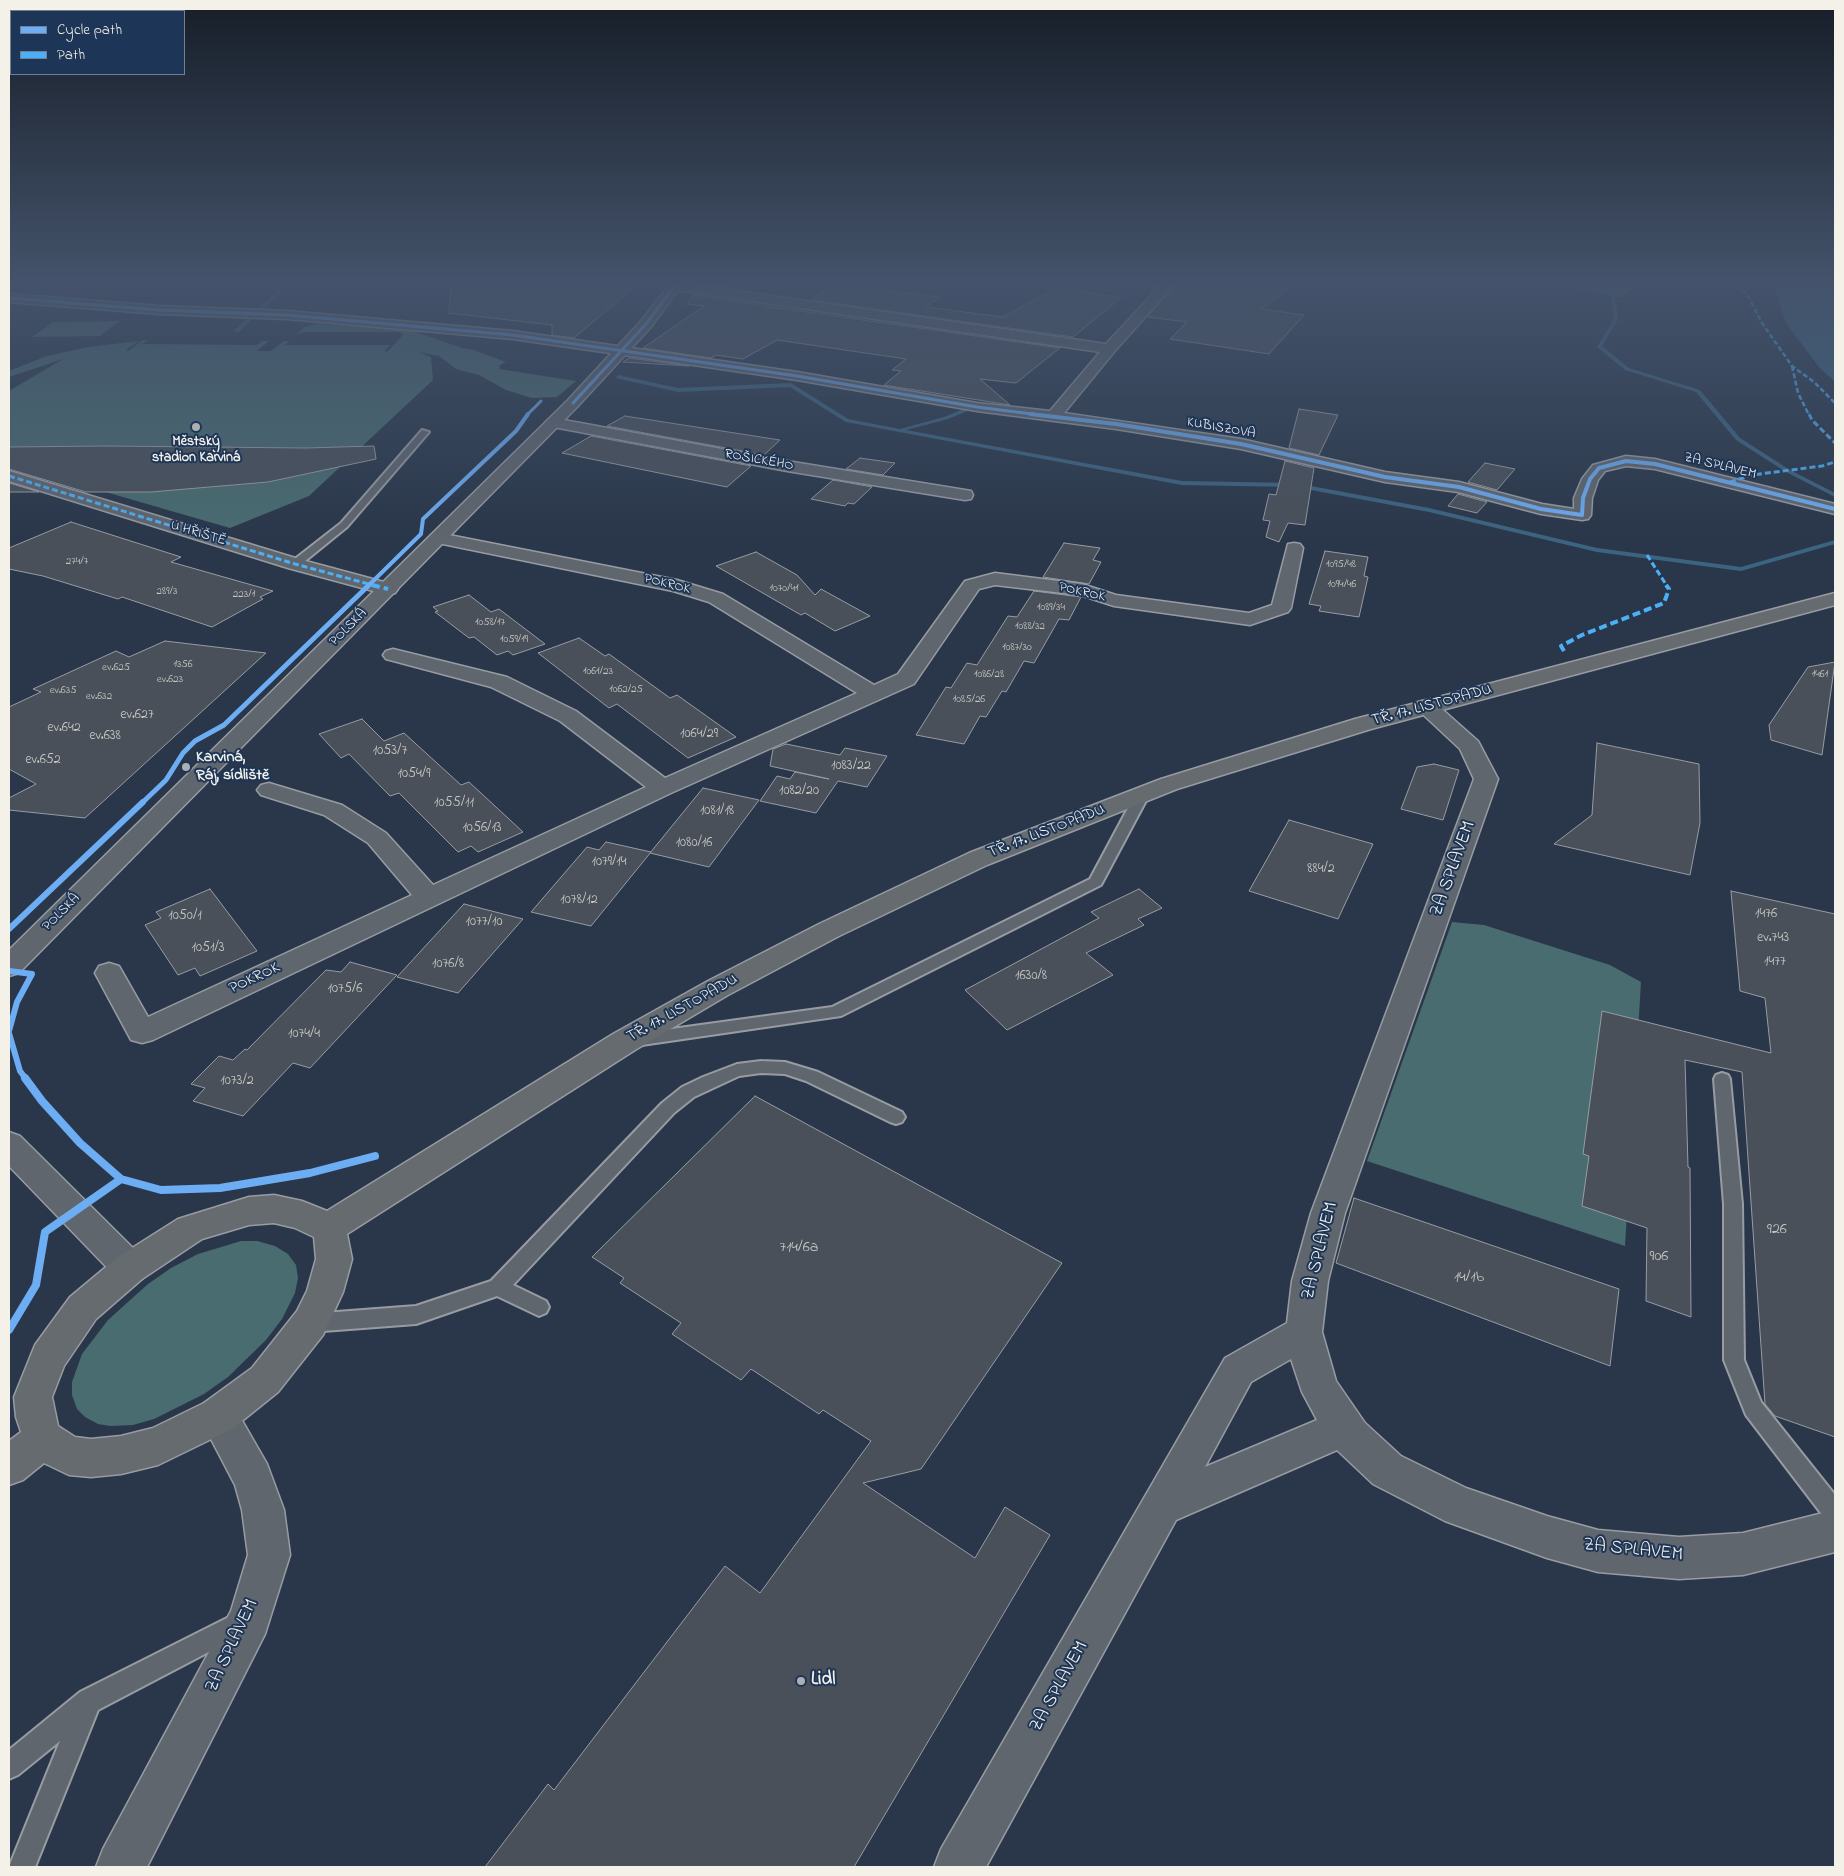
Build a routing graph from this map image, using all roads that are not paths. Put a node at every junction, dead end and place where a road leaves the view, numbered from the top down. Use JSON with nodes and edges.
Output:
{"nodes":[{"id":1,"x":606,"y":368,"type":"edge"},
{"id":2,"x":736,"y":368,"type":"edge"},
{"id":3,"x":1094,"y":368,"type":"edge"},
{"id":4,"x":1053,"y":417,"type":"junction"},
{"id":5,"x":553,"y":423,"type":"junction"},
{"id":6,"x":425,"y":432,"type":"dead end"},
{"id":7,"x":1599,"y":468,"type":"joint"},
{"id":8,"x":9,"y":476,"type":"edge"},
{"id":9,"x":965,"y":495,"type":"dead end"},
{"id":10,"x":1835,"y":509,"type":"edge"},
{"id":11,"x":439,"y":538,"type":"junction"},
{"id":12,"x":1294,"y":548,"type":"dead end"},
{"id":13,"x":295,"y":564,"type":"junction"},
{"id":14,"x":388,"y":589,"type":"junction"},
{"id":15,"x":1835,"y":599,"type":"edge"},
{"id":16,"x":393,"y":655,"type":"dead end"},
{"id":17,"x":872,"y":693,"type":"junction"},
{"id":18,"x":1426,"y":707,"type":"junction"},
{"id":19,"x":663,"y":788,"type":"junction"},
{"id":20,"x":269,"y":790,"type":"dead end"},
{"id":21,"x":1142,"y":795,"type":"junction"},
{"id":22,"x":428,"y":897,"type":"junction"},
{"id":23,"x":9,"y":966,"type":"edge"},
{"id":24,"x":109,"y":973,"type":"dead end"},
{"id":25,"x":624,"y":1042,"type":"junction"},
{"id":26,"x":1722,"y":1079,"type":"dead end"},
{"id":27,"x":896,"y":1117,"type":"dead end"},
{"id":28,"x":9,"y":1145,"type":"edge"},
{"id":29,"x":328,"y":1228,"type":"junction"},
{"id":30,"x":130,"y":1268,"type":"junction"},
{"id":31,"x":498,"y":1287,"type":"junction"},
{"id":32,"x":539,"y":1307,"type":"dead end"},
{"id":33,"x":310,"y":1323,"type":"junction"},
{"id":34,"x":1304,"y":1332,"type":"junction"},
{"id":35,"x":218,"y":1416,"type":"junction"},
{"id":36,"x":1345,"y":1427,"type":"junction"},
{"id":37,"x":44,"y":1439,"type":"junction"},
{"id":38,"x":9,"y":1466,"type":"edge"},
{"id":39,"x":1161,"y":1506,"type":"junction"},
{"id":40,"x":1835,"y":1513,"type":"edge"},
{"id":41,"x":1835,"y":1532,"type":"edge"},
{"id":42,"x":250,"y":1619,"type":"junction"},
{"id":43,"x":89,"y":1701,"type":"junction"},
{"id":44,"x":9,"y":1766,"type":"edge"},
{"id":45,"x":22,"y":1867,"type":"edge"},
{"id":46,"x":121,"y":1867,"type":"edge"},
{"id":47,"x":959,"y":1867,"type":"edge"}],
"edges":[{"from":1,"to":5,"type":"street","name":"POLSKÁ"},
{"from":2,"to":4,"type":"street","name":"KUBISZOVA"},
{"from":3,"to":4,"type":"street"},
{"from":4,"to":7,"type":"street","name":"KUBISZOVA"},
{"from":5,"to":9,"type":"street","name":"ROŠICKÉHO"},
{"from":5,"to":11,"type":"street","name":"POLSKÁ"},
{"from":6,"to":13,"type":"lane"},
{"from":7,"to":10,"type":"street","name":"ZA SPLAVEM"},
{"from":8,"to":13,"type":"street","name":"U HŘIŠTĚ"},
{"from":11,"to":14,"type":"street","name":"POLSKÁ"},
{"from":11,"to":17,"type":"street","name":"POKROK"},
{"from":12,"to":17,"type":"street","name":"POKROK"},
{"from":13,"to":14,"type":"street","name":"U HŘIŠTĚ"},
{"from":14,"to":23,"type":"street","name":"POLSKÁ"},
{"from":15,"to":18,"type":"main road","name":"TŘ. 17. LISTOPADU"},
{"from":16,"to":19,"type":"street"},
{"from":17,"to":19,"type":"street","name":"POKROK"},
{"from":18,"to":21,"type":"main road","name":"TŘ. 17. LISTOPADU"},
{"from":18,"to":34,"type":"street","name":"ZA SPLAVEM"},
{"from":19,"to":22,"type":"street","name":"POKROK"},
{"from":20,"to":22,"type":"street"},
{"from":21,"to":25,"type":"main road","name":"TŘ. 17. LISTOPADU"},
{"from":21,"to":25,"type":"lane"},
{"from":22,"to":24,"type":"street","name":"POKROK"},
{"from":25,"to":29,"type":"main road","name":"TŘ. 17. LISTOPADU"},
{"from":26,"to":40,"type":"lane"},
{"from":27,"to":31,"type":"lane"},
{"from":28,"to":30,"type":"street"},
{"from":29,"to":30,"type":"main road"},
{"from":29,"to":33,"type":"main road"},
{"from":30,"to":37,"type":"main road"},
{"from":31,"to":32,"type":"lane"},
{"from":31,"to":33,"type":"lane"},
{"from":33,"to":35,"type":"main road"},
{"from":34,"to":36,"type":"street","name":"ZA SPLAVEM"},
{"from":34,"to":39,"type":"street","name":"ZA SPLAVEM"},
{"from":35,"to":37,"type":"main road"},
{"from":35,"to":42,"type":"street","name":"ZA SPLAVEM"},
{"from":36,"to":39,"type":"street"},
{"from":36,"to":41,"type":"street","name":"ZA SPLAVEM"},
{"from":37,"to":38,"type":"main road"},
{"from":39,"to":47,"type":"street","name":"ZA SPLAVEM"},
{"from":42,"to":43,"type":"lane"},
{"from":42,"to":46,"type":"street","name":"ZA SPLAVEM"},
{"from":43,"to":44,"type":"lane"},
{"from":43,"to":45,"type":"lane"}]}
